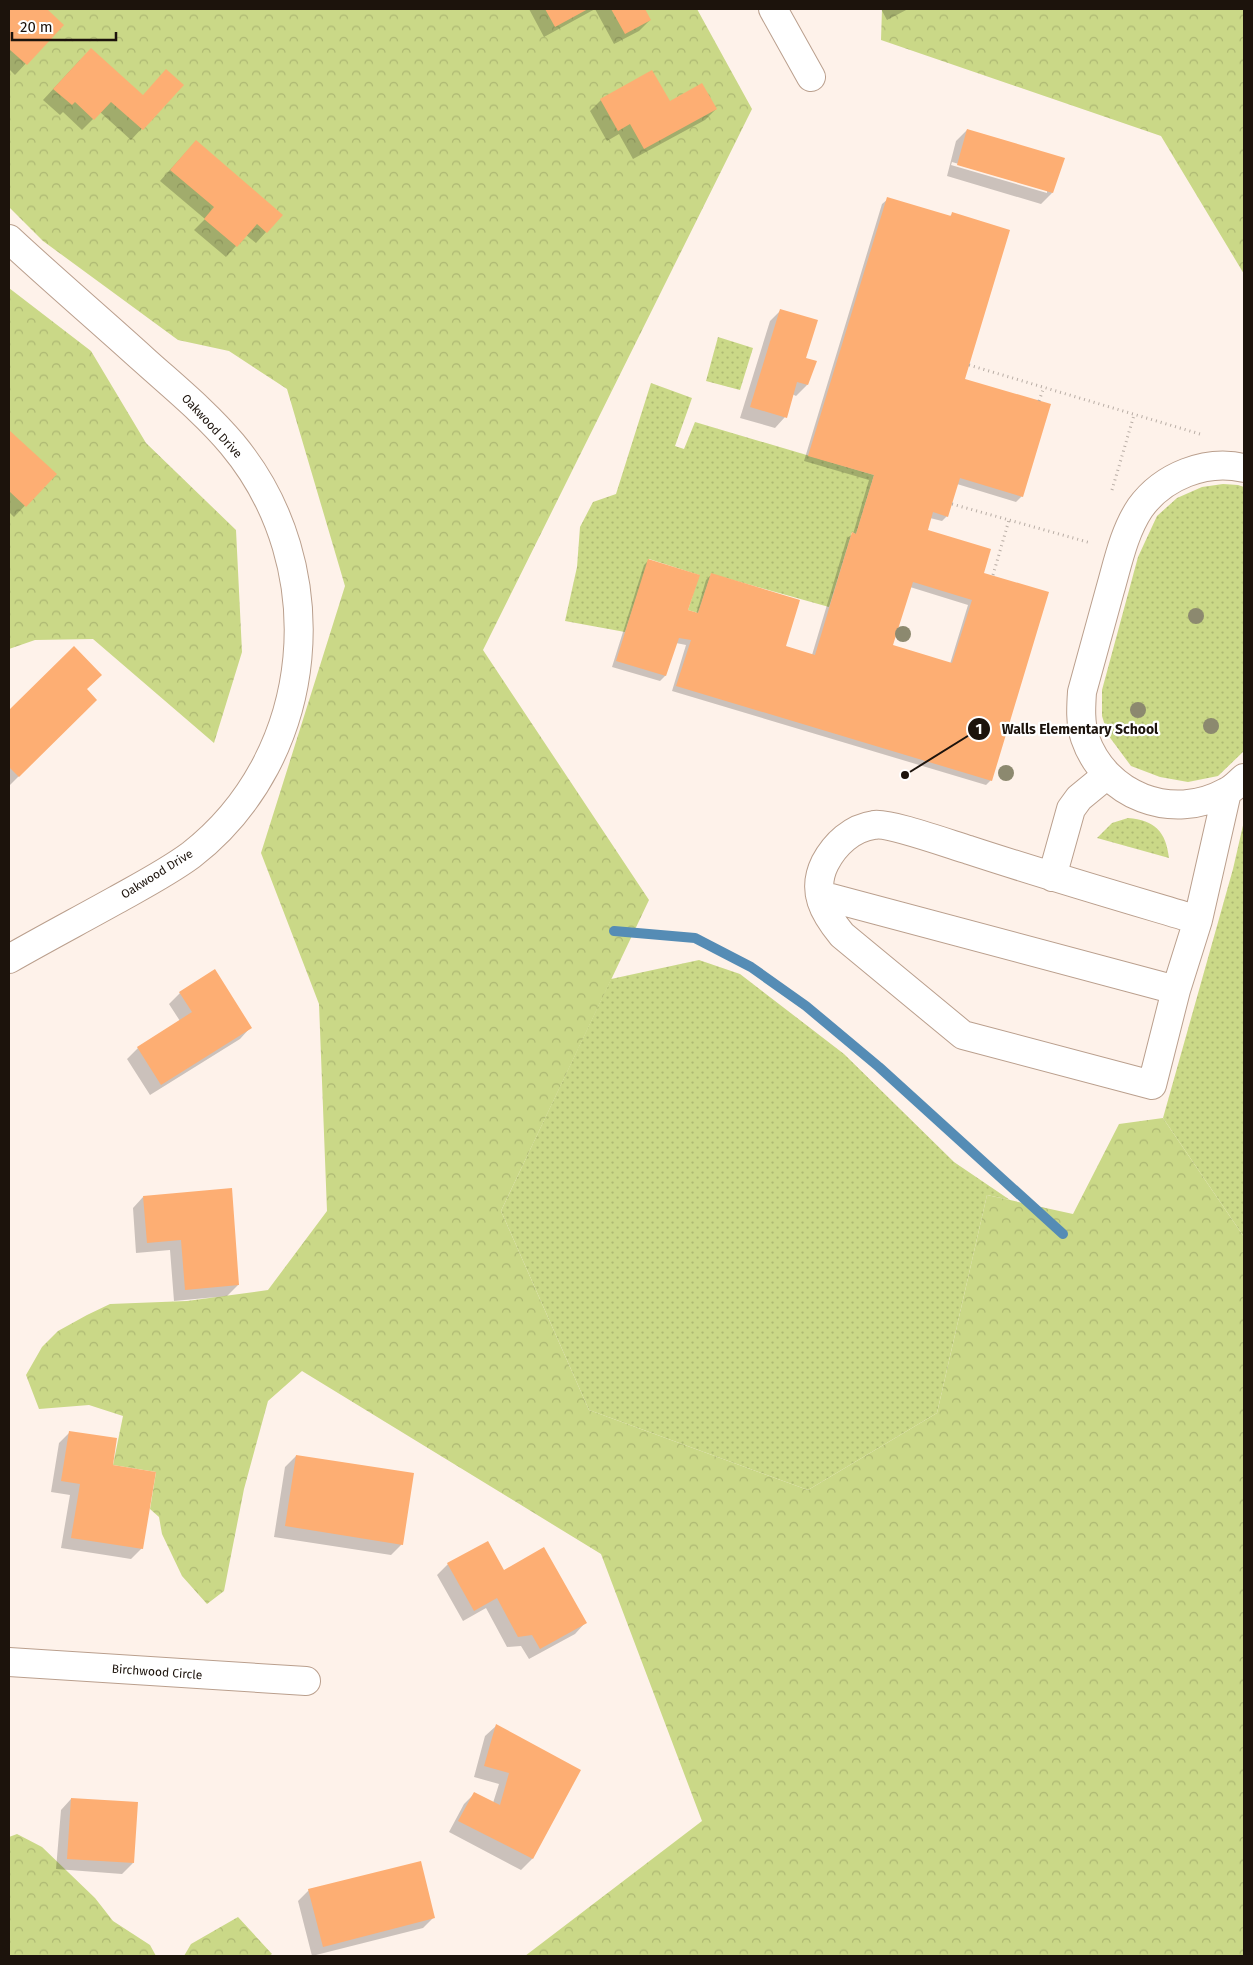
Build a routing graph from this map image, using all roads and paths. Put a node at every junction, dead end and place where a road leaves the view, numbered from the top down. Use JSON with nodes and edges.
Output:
{"nodes":[{"id":1,"x":773,"y":9,"type":"edge"},
{"id":2,"x":811,"y":77,"type":"dead end"},
{"id":3,"x":9,"y":239,"type":"edge"},
{"id":4,"x":969,"y":365,"type":"dead end"},
{"id":5,"x":1044,"y":387,"type":"junction"},
{"id":6,"x":1040,"y":401,"type":"dead end"},
{"id":7,"x":1134,"y":415,"type":"junction"},
{"id":8,"x":1200,"y":434,"type":"dead end"},
{"id":9,"x":1244,"y":468,"type":"edge"},
{"id":10,"x":1111,"y":493,"type":"dead end"},
{"id":11,"x":952,"y":504,"type":"dead end"},
{"id":12,"x":1009,"y":520,"type":"junction"},
{"id":13,"x":1094,"y":544,"type":"dead end"},
{"id":14,"x":993,"y":575,"type":"dead end"},
{"id":15,"x":1107,"y":775,"type":"junction"},
{"id":16,"x":1236,"y":785,"type":"edge"},
{"id":17,"x":1052,"y":877,"type":"junction"},
{"id":18,"x":820,"y":895,"type":"junction"},
{"id":19,"x":1198,"y":920,"type":"junction"},
{"id":20,"x":9,"y":959,"type":"edge"},
{"id":21,"x":1176,"y":990,"type":"junction"},
{"id":22,"x":9,"y":1662,"type":"edge"},
{"id":23,"x":306,"y":1682,"type":"dead end"}],
"edges":[{"from":1,"to":2,"type":"street"},
{"from":3,"to":20,"type":"street","name":"Oakwood Drive"},
{"from":4,"to":5,"type":"path"},
{"from":5,"to":6,"type":"path"},
{"from":5,"to":7,"type":"path"},
{"from":7,"to":8,"type":"path"},
{"from":7,"to":10,"type":"path"},
{"from":9,"to":15,"type":"street"},
{"from":11,"to":12,"type":"path"},
{"from":12,"to":13,"type":"path"},
{"from":12,"to":14,"type":"path"},
{"from":15,"to":16,"type":"street"},
{"from":15,"to":17,"type":"street"},
{"from":16,"to":19,"type":"street"},
{"from":17,"to":18,"type":"street"},
{"from":17,"to":19,"type":"street"},
{"from":18,"to":21,"type":"street"},
{"from":18,"to":21,"type":"street"},
{"from":19,"to":21,"type":"street"},
{"from":22,"to":23,"type":"street","name":"Birchwood Circle"}]}
